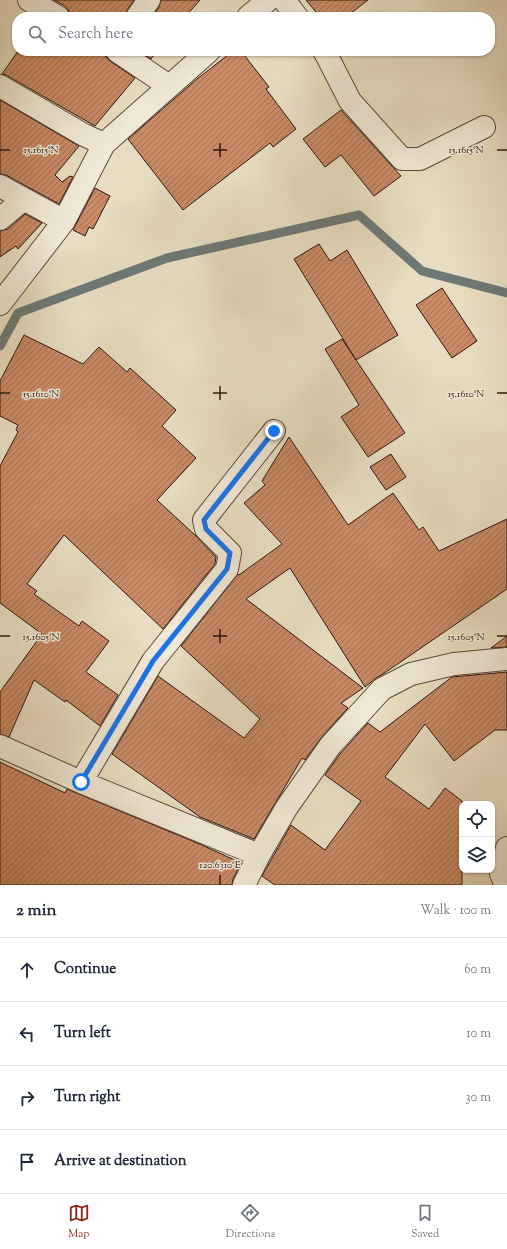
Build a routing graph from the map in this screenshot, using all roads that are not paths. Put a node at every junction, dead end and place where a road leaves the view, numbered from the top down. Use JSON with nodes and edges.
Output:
{"nodes":[{"id":1,"x":149,"y":0,"type":"edge"},
{"id":2,"x":268,"y":0,"type":"edge"},
{"id":3,"x":284,"y":0,"type":"edge"},
{"id":4,"x":37,"y":2,"type":"edge"},
{"id":5,"x":51,"y":12,"type":"edge"},
{"id":6,"x":140,"y":12,"type":"edge"},
{"id":7,"x":254,"y":12,"type":"edge"},
{"id":8,"x":293,"y":12,"type":"edge"},
{"id":9,"x":124,"y":56,"type":"edge"},
{"id":10,"x":203,"y":56,"type":"edge"},
{"id":11,"x":327,"y":56,"type":"edge"},
{"id":12,"x":0,"y":86,"type":"edge"},
{"id":13,"x":169,"y":86,"type":"junction"},
{"id":14,"x":484,"y":127,"type":"dead end"},
{"id":15,"x":104,"y":144,"type":"junction"},
{"id":16,"x":0,"y":186,"type":"edge"},
{"id":17,"x":24,"y":199,"type":"junction"},
{"id":18,"x":0,"y":219,"type":"edge"},
{"id":19,"x":64,"y":221,"type":"junction"},
{"id":20,"x":0,"y":304,"type":"edge"},
{"id":21,"x":274,"y":431,"type":"dead end"},
{"id":22,"x":507,"y":659,"type":"edge"},
{"id":23,"x":0,"y":746,"type":"edge"},
{"id":24,"x":81,"y":782,"type":"junction"},
{"id":25,"x":507,"y":848,"type":"edge"},
{"id":26,"x":259,"y":855,"type":"junction"},
{"id":27,"x":244,"y":885,"type":"edge"},
{"id":28,"x":506,"y":885,"type":"edge"}],
"edges":[{"from":1,"to":6,"type":"street"},
{"from":2,"to":7,"type":"street"},
{"from":3,"to":8,"type":"street"},
{"from":4,"to":5,"type":"street"},
{"from":9,"to":13,"type":"street"},
{"from":10,"to":13,"type":"street"},
{"from":11,"to":14,"type":"street"},
{"from":12,"to":15,"type":"street"},
{"from":13,"to":15,"type":"street"},
{"from":15,"to":19,"type":"street"},
{"from":16,"to":17,"type":"street"},
{"from":17,"to":18,"type":"street"},
{"from":17,"to":19,"type":"street"},
{"from":19,"to":20,"type":"street"},
{"from":21,"to":24,"type":"street"},
{"from":22,"to":26,"type":"street"},
{"from":23,"to":24,"type":"street"},
{"from":24,"to":26,"type":"street"},
{"from":25,"to":28,"type":"street"},
{"from":26,"to":27,"type":"street"}]}
